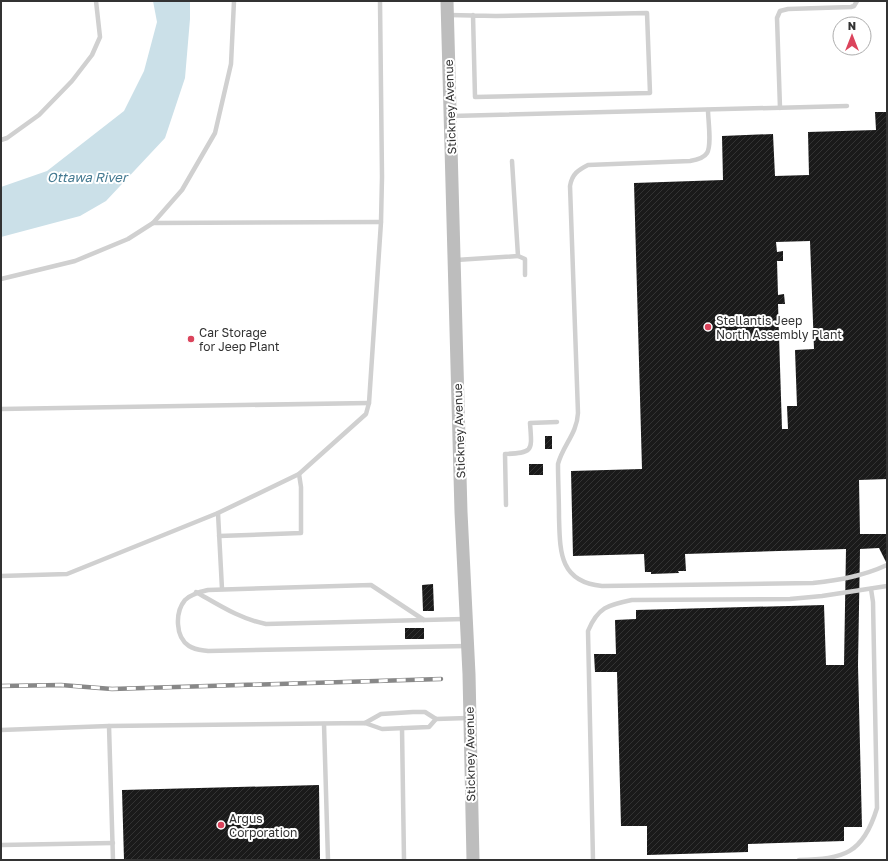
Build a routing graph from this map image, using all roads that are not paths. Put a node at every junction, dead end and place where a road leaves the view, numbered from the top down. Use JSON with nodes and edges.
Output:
{"nodes":[{"id":1,"x":96,"y":1,"type":"edge"},
{"id":2,"x":234,"y":1,"type":"edge"},
{"id":3,"x":380,"y":1,"type":"edge"},
{"id":4,"x":447,"y":1,"type":"edge"},
{"id":5,"x":857,"y":1,"type":"edge"},
{"id":6,"x":447,"y":15,"type":"junction"},
{"id":7,"x":473,"y":15,"type":"junction"},
{"id":8,"x":847,"y":106,"type":"dead end"},
{"id":9,"x":780,"y":108,"type":"junction"},
{"id":10,"x":708,"y":110,"type":"junction"},
{"id":11,"x":450,"y":116,"type":"junction"},
{"id":12,"x":1,"y":140,"type":"edge"},
{"id":13,"x":512,"y":161,"type":"dead end"},
{"id":14,"x":381,"y":222,"type":"junction"},
{"id":15,"x":152,"y":223,"type":"junction"},
{"id":16,"x":518,"y":256,"type":"junction"},
{"id":17,"x":454,"y":260,"type":"junction"},
{"id":18,"x":525,"y":275,"type":"dead end"},
{"id":19,"x":1,"y":279,"type":"edge"},
{"id":20,"x":368,"y":403,"type":"junction"},
{"id":21,"x":1,"y":408,"type":"edge"},
{"id":22,"x":557,"y":422,"type":"dead end"},
{"id":23,"x":299,"y":474,"type":"junction"},
{"id":24,"x":506,"y":505,"type":"dead end"},
{"id":25,"x":218,"y":514,"type":"junction"},
{"id":26,"x":219,"y":536,"type":"junction"},
{"id":27,"x":887,"y":565,"type":"edge"},
{"id":28,"x":1,"y":576,"type":"edge"},
{"id":29,"x":887,"y":586,"type":"edge"},
{"id":30,"x":222,"y":589,"type":"junction"},
{"id":31,"x":871,"y":589,"type":"junction"},
{"id":32,"x":196,"y":592,"type":"junction"},
{"id":33,"x":466,"y":619,"type":"junction"},
{"id":34,"x":424,"y":620,"type":"junction"},
{"id":35,"x":467,"y":646,"type":"junction"},
{"id":36,"x":470,"y":718,"type":"junction"},
{"id":37,"x":436,"y":719,"type":"junction"},
{"id":38,"x":365,"y":723,"type":"junction"},
{"id":39,"x":324,"y":724,"type":"junction"},
{"id":40,"x":109,"y":726,"type":"junction"},
{"id":41,"x":402,"y":728,"type":"junction"},
{"id":42,"x":1,"y":730,"type":"edge"},
{"id":43,"x":113,"y":843,"type":"junction"},
{"id":44,"x":1,"y":845,"type":"edge"},
{"id":45,"x":113,"y":860,"type":"edge"},
{"id":46,"x":328,"y":860,"type":"edge"},
{"id":47,"x":404,"y":860,"type":"edge"},
{"id":48,"x":473,"y":860,"type":"edge"},
{"id":49,"x":593,"y":860,"type":"edge"},
{"id":50,"x":799,"y":860,"type":"edge"}],
"edges":[{"from":1,"to":12,"type":"lane"},
{"from":2,"to":15,"type":"lane"},
{"from":3,"to":14,"type":"lane"},
{"from":4,"to":6,"type":"street","name":"Stickney Avenue"},
{"from":5,"to":9,"type":"lane"},
{"from":6,"to":7,"type":"lane"},
{"from":6,"to":11,"type":"street","name":"Stickney Avenue"},
{"from":7,"to":7,"type":"lane"},
{"from":8,"to":9,"type":"lane"},
{"from":9,"to":10,"type":"lane"},
{"from":10,"to":11,"type":"lane"},
{"from":10,"to":27,"type":"lane"},
{"from":11,"to":17,"type":"street","name":"Stickney Avenue"},
{"from":13,"to":16,"type":"lane"},
{"from":14,"to":15,"type":"lane"},
{"from":14,"to":20,"type":"lane"},
{"from":15,"to":19,"type":"lane"},
{"from":16,"to":17,"type":"lane"},
{"from":16,"to":18,"type":"lane"},
{"from":17,"to":33,"type":"street","name":"Stickney Avenue"},
{"from":20,"to":21,"type":"lane"},
{"from":20,"to":23,"type":"lane"},
{"from":22,"to":24,"type":"lane"},
{"from":23,"to":25,"type":"lane"},
{"from":23,"to":26,"type":"lane"},
{"from":25,"to":26,"type":"lane"},
{"from":25,"to":28,"type":"lane"},
{"from":26,"to":30,"type":"lane"},
{"from":29,"to":31,"type":"lane"},
{"from":30,"to":32,"type":"lane"},
{"from":30,"to":34,"type":"lane"},
{"from":31,"to":49,"type":"lane"},
{"from":31,"to":50,"type":"lane"},
{"from":32,"to":34,"type":"lane"},
{"from":32,"to":35,"type":"lane"},
{"from":33,"to":34,"type":"lane"},
{"from":33,"to":35,"type":"street","name":"Stickney Avenue"},
{"from":35,"to":36,"type":"street","name":"Stickney Avenue"},
{"from":36,"to":37,"type":"lane"},
{"from":36,"to":48,"type":"street","name":"Stickney Avenue"},
{"from":37,"to":38,"type":"lane"},
{"from":37,"to":41,"type":"lane"},
{"from":38,"to":39,"type":"lane"},
{"from":38,"to":41,"type":"lane"},
{"from":39,"to":40,"type":"lane"},
{"from":39,"to":46,"type":"lane"},
{"from":40,"to":42,"type":"lane"},
{"from":40,"to":43,"type":"lane"},
{"from":41,"to":47,"type":"lane"},
{"from":43,"to":44,"type":"lane"},
{"from":43,"to":45,"type":"lane"}]}
